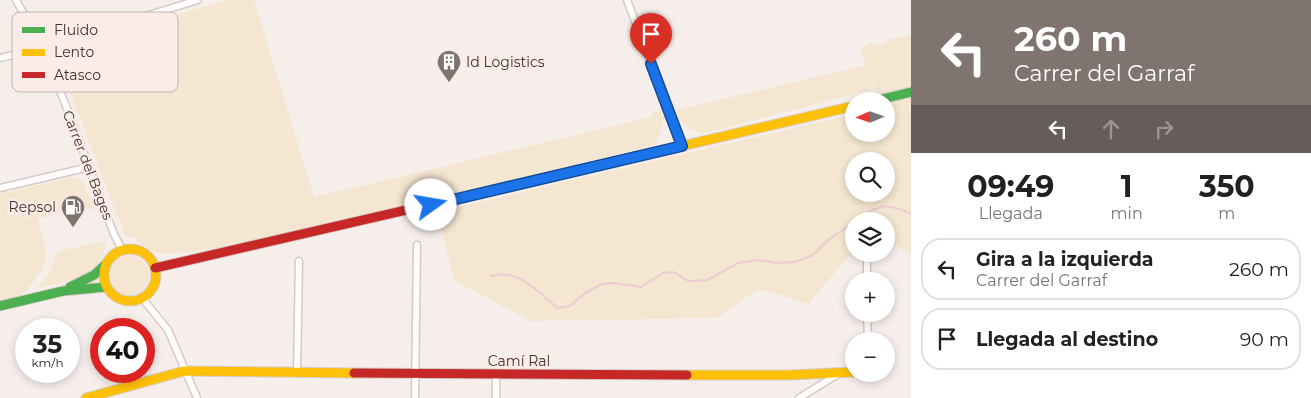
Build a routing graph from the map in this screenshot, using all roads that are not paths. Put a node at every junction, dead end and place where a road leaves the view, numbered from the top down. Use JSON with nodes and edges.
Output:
{"nodes":[{"id":1,"x":16,"y":0,"type":"edge"},
{"id":2,"x":198,"y":0,"type":"edge"},
{"id":3,"x":626,"y":0,"type":"edge"},
{"id":4,"x":22,"y":12,"type":"edge"},
{"id":5,"x":159,"y":12,"type":"edge"},
{"id":6,"x":59,"y":92,"type":"edge"},
{"id":7,"x":911,"y":92,"type":"edge"},
{"id":8,"x":895,"y":96,"type":"edge"},
{"id":9,"x":845,"y":108,"type":"edge"},
{"id":10,"x":682,"y":146,"type":"junction"},
{"id":11,"x":89,"y":167,"type":"junction"},
{"id":12,"x":0,"y":188,"type":"edge"},
{"id":13,"x":417,"y":245,"type":"dead end"},
{"id":14,"x":122,"y":250,"type":"junction"},
{"id":15,"x":299,"y":261,"type":"dead end"},
{"id":16,"x":106,"y":265,"type":"junction"},
{"id":17,"x":156,"y":268,"type":"junction"},
{"id":18,"x":106,"y":288,"type":"junction"},
{"id":19,"x":63,"y":290,"type":"junction"},
{"id":20,"x":146,"y":297,"type":"junction"},
{"id":21,"x":0,"y":306,"type":"edge"},
{"id":22,"x":184,"y":371,"type":"junction"},
{"id":23,"x":298,"y":372,"type":"junction"},
{"id":24,"x":840,"y":373,"type":"junction"},
{"id":25,"x":845,"y":373,"type":"edge"},
{"id":26,"x":416,"y":374,"type":"junction"},
{"id":27,"x":496,"y":375,"type":"junction"},
{"id":28,"x":86,"y":398,"type":"edge"},
{"id":29,"x":197,"y":398,"type":"edge"},
{"id":30,"x":415,"y":398,"type":"edge"},
{"id":31,"x":496,"y":398,"type":"edge"},
{"id":32,"x":799,"y":398,"type":"edge"}],
"edges":[{"from":1,"to":4,"type":"street","name":"Carrer del Bages"},
{"from":2,"to":5,"type":"street"},
{"from":3,"to":10,"type":"street"},
{"from":6,"to":11,"type":"street","name":"Carrer del Bages"},
{"from":7,"to":8,"type":"street"},
{"from":9,"to":10,"type":"street"},
{"from":10,"to":17,"type":"street"},
{"from":11,"to":12,"type":"street"},
{"from":11,"to":14,"type":"street","name":"Carrer del Bages"},
{"from":13,"to":26,"type":"street"},
{"from":14,"to":16,"type":"street"},
{"from":14,"to":17,"type":"street"},
{"from":15,"to":23,"type":"street"},
{"from":16,"to":18,"type":"street"},
{"from":16,"to":19,"type":"street"},
{"from":17,"to":20,"type":"street"},
{"from":18,"to":19,"type":"street"},
{"from":18,"to":20,"type":"street"},
{"from":19,"to":21,"type":"street"},
{"from":20,"to":22,"type":"street"},
{"from":22,"to":23,"type":"street","name":"Camí Ral"},
{"from":22,"to":28,"type":"street","name":"Camí Ral"},
{"from":22,"to":29,"type":"street"},
{"from":23,"to":26,"type":"street","name":"Camí Ral"},
{"from":24,"to":25,"type":"street","name":"Camí Ral"},
{"from":24,"to":27,"type":"street","name":"Camí Ral"},
{"from":24,"to":32,"type":"street"},
{"from":26,"to":27,"type":"street","name":"Camí Ral"},
{"from":26,"to":30,"type":"street"},
{"from":27,"to":31,"type":"street"}]}
